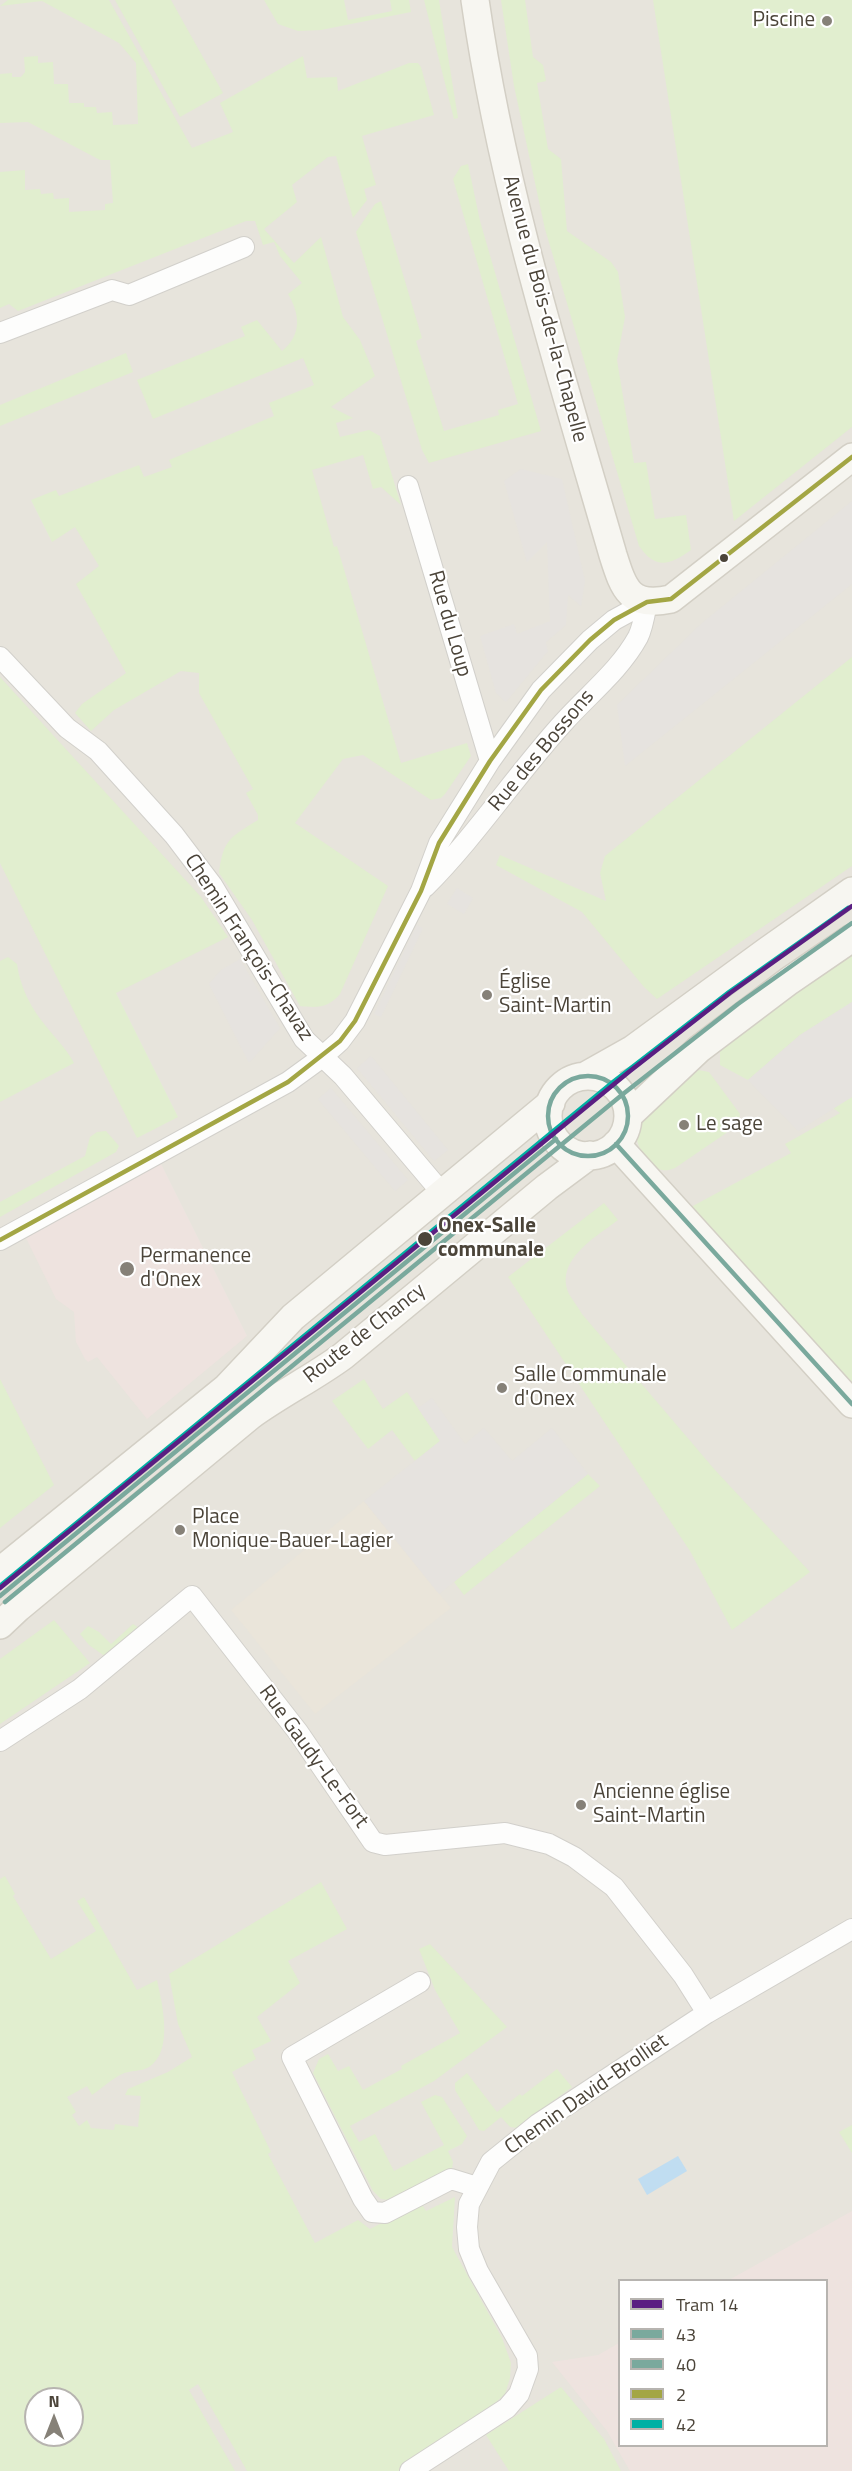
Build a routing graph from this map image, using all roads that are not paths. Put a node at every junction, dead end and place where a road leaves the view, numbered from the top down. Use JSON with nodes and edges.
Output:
{"nodes":[{"id":1,"x":475,"y":0,"type":"edge"},
{"id":2,"x":244,"y":247,"type":"dead end"},
{"id":3,"x":0,"y":333,"type":"edge"},
{"id":4,"x":852,"y":457,"type":"edge"},
{"id":5,"x":408,"y":486,"type":"dead end"},
{"id":6,"x":647,"y":602,"type":"junction"},
{"id":7,"x":0,"y":657,"type":"edge"},
{"id":8,"x":490,"y":761,"type":"junction"},
{"id":9,"x":422,"y":891,"type":"junction"},
{"id":10,"x":852,"y":891,"type":"edge"},
{"id":11,"x":852,"y":938,"type":"edge"},
{"id":12,"x":321,"y":1058,"type":"junction"},
{"id":13,"x":585,"y":1076,"type":"junction"},
{"id":14,"x":551,"y":1103,"type":"junction"},
{"id":15,"x":628,"y":1116,"type":"junction"},
{"id":16,"x":616,"y":1144,"type":"junction"},
{"id":17,"x":590,"y":1155,"type":"junction"},
{"id":18,"x":442,"y":1193,"type":"junction"},
{"id":19,"x":0,"y":1240,"type":"edge"},
{"id":20,"x":852,"y":1404,"type":"edge"},
{"id":21,"x":0,"y":1570,"type":"edge"},
{"id":22,"x":0,"y":1625,"type":"edge"},
{"id":23,"x":1,"y":1740,"type":"edge"},
{"id":24,"x":852,"y":1929,"type":"edge"},
{"id":25,"x":420,"y":1982,"type":"dead end"},
{"id":26,"x":707,"y":2013,"type":"junction"},
{"id":27,"x":477,"y":2187,"type":"junction"},
{"id":28,"x":410,"y":2471,"type":"edge"}],
"edges":[{"from":1,"to":6,"type":"main road","name":"Avenue du Bois-de-la-Chapelle"},
{"from":2,"to":3,"type":"street"},
{"from":4,"to":6,"type":"main road","name":"Rue des Bossons"},
{"from":5,"to":8,"type":"street","name":"Rue du Loup"},
{"from":6,"to":8,"type":"street","name":"Rue des Bossons"},
{"from":6,"to":9,"type":"street","name":"Rue des Bossons"},
{"from":7,"to":12,"type":"street","name":"Chemin François-Chavaz"},
{"from":8,"to":9,"type":"street","name":"Rue des Bossons"},
{"from":9,"to":12,"type":"street","name":"Rue des Bossons"},
{"from":10,"to":13,"type":"main road"},
{"from":11,"to":15,"type":"main road"},
{"from":12,"to":18,"type":"street","name":"Chemin François-Chavaz"},
{"from":12,"to":19,"type":"street","name":"Rue des Bossons"},
{"from":13,"to":14,"type":"main road"},
{"from":13,"to":15,"type":"main road"},
{"from":14,"to":17,"type":"main road"},
{"from":14,"to":18,"type":"main road"},
{"from":15,"to":16,"type":"main road"},
{"from":16,"to":17,"type":"main road"},
{"from":16,"to":20,"type":"main road"},
{"from":17,"to":22,"type":"main road","name":"Route de Chancy"},
{"from":18,"to":21,"type":"main road"},
{"from":23,"to":26,"type":"street","name":"Rue Gaudy-Le-Fort"},
{"from":24,"to":26,"type":"street","name":"Chemin David-Brolliet"},
{"from":25,"to":27,"type":"street"},
{"from":26,"to":27,"type":"street","name":"Chemin David-Brolliet"},
{"from":27,"to":28,"type":"street","name":"Chemin David-Brolliet"}]}
